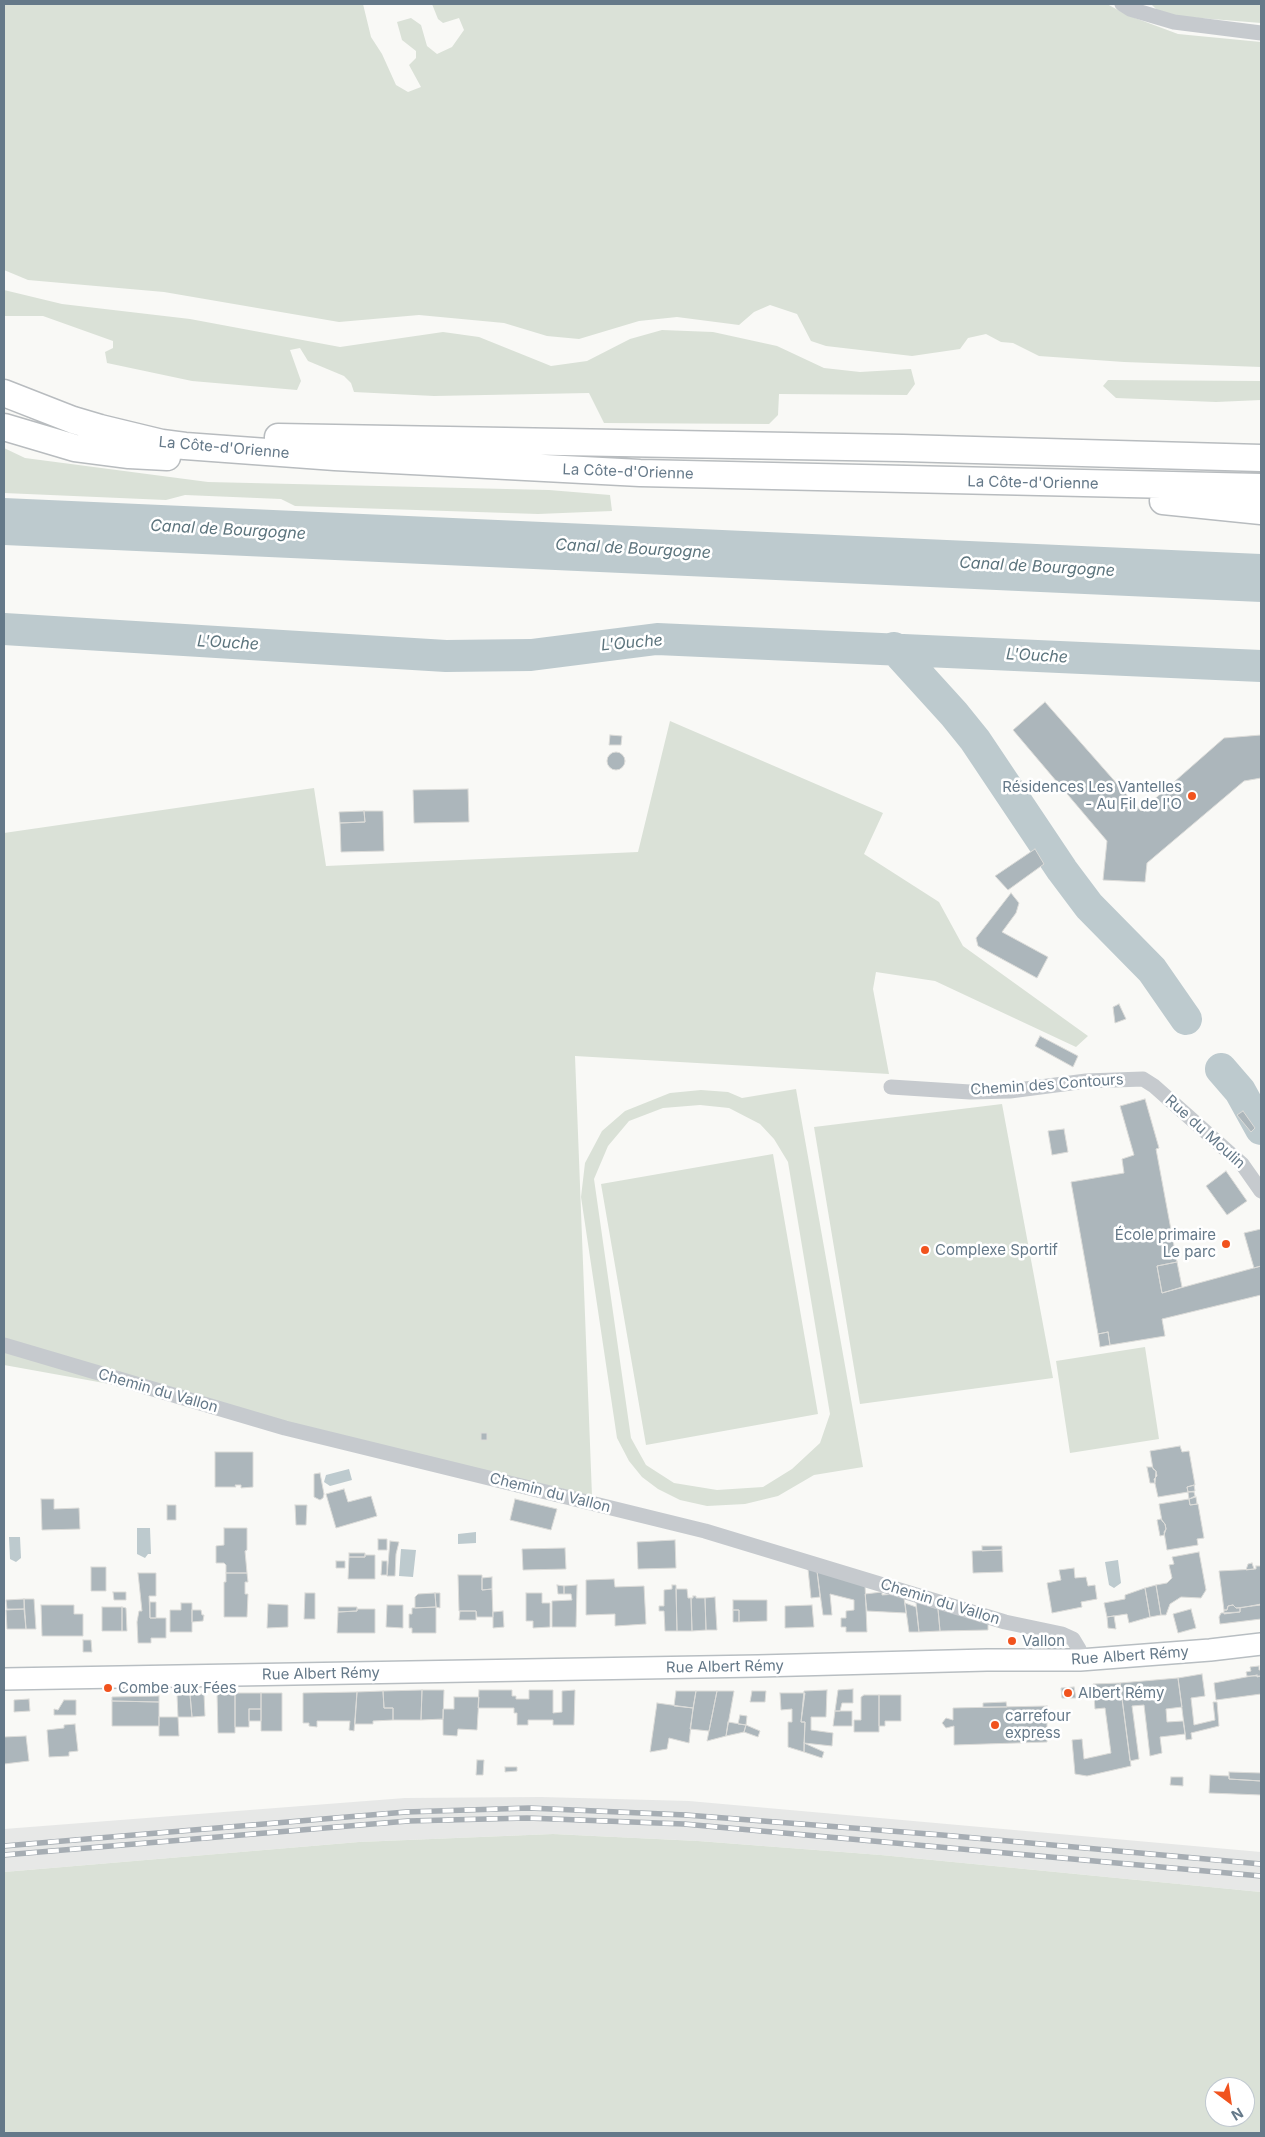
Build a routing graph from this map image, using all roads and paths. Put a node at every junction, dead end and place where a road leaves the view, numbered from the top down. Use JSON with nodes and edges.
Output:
{"nodes":[{"id":1,"x":1122,"y":4,"type":"edge"},
{"id":2,"x":1261,"y":33,"type":"edge"},
{"id":3,"x":4,"y":376,"type":"edge"},
{"id":4,"x":4,"y":393,"type":"edge"},
{"id":5,"x":4,"y":427,"type":"edge"},
{"id":6,"x":335,"y":457,"type":"junction"},
{"id":7,"x":1261,"y":458,"type":"edge"},
{"id":8,"x":985,"y":482,"type":"junction"},
{"id":9,"x":1261,"y":487,"type":"edge"},
{"id":10,"x":1261,"y":511,"type":"edge"},
{"id":11,"x":1143,"y":1079,"type":"joint"},
{"id":12,"x":891,"y":1087,"type":"dead end"},
{"id":13,"x":1261,"y":1191,"type":"edge"},
{"id":14,"x":4,"y":1345,"type":"edge"},
{"id":15,"x":1261,"y":1644,"type":"edge"},
{"id":16,"x":1080,"y":1660,"type":"junction"},
{"id":17,"x":4,"y":1679,"type":"edge"}],
"edges":[{"from":1,"to":2,"type":"street"},
{"from":3,"to":7,"type":"highway","name":"La Côte-d'Orienne"},
{"from":4,"to":6,"type":"highway","name":"La Côte-d'Orienne"},
{"from":5,"to":6,"type":"highway"},
{"from":6,"to":8,"type":"highway","name":"La Côte-d'Orienne"},
{"from":8,"to":9,"type":"highway","name":"La Côte-d'Orienne"},
{"from":8,"to":10,"type":"highway"},
{"from":11,"to":12,"type":"street","name":"Chemin des Contours"},
{"from":11,"to":13,"type":"street","name":"Rue du Moulin"},
{"from":14,"to":16,"type":"street","name":"Chemin du Vallon"},
{"from":15,"to":16,"type":"main road","name":"Rue Albert Rémy"},
{"from":16,"to":17,"type":"main road","name":"Rue Albert Rémy"}]}
